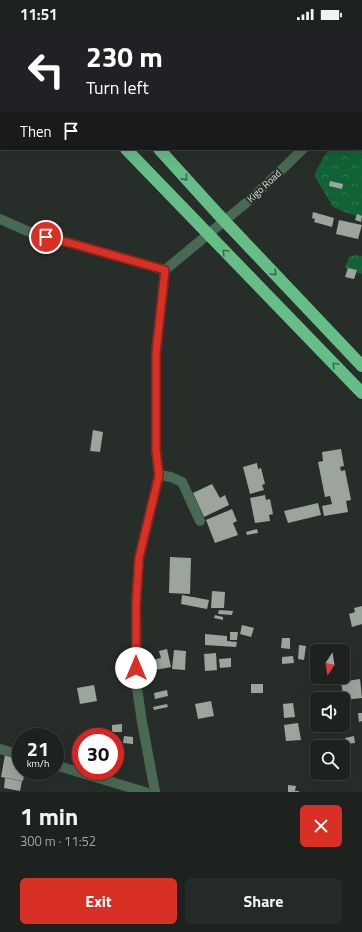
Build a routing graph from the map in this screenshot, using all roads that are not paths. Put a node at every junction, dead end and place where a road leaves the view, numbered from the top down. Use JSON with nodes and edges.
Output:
{"nodes":[{"id":1,"x":127,"y":150,"type":"edge"},
{"id":2,"x":160,"y":150,"type":"edge"},
{"id":3,"x":302,"y":150,"type":"edge"},
{"id":4,"x":0,"y":219,"type":"edge"},
{"id":5,"x":225,"y":221,"type":"junction"},
{"id":6,"x":207,"y":234,"type":"junction"},
{"id":7,"x":165,"y":270,"type":"junction"},
{"id":8,"x":362,"y":366,"type":"edge"},
{"id":9,"x":362,"y":394,"type":"edge"},
{"id":10,"x":159,"y":475,"type":"junction"},
{"id":11,"x":200,"y":521,"type":"dead end"},
{"id":12,"x":0,"y":749,"type":"edge"},
{"id":13,"x":12,"y":752,"type":"edge"},
{"id":14,"x":64,"y":768,"type":"edge"},
{"id":15,"x":145,"y":792,"type":"edge"},
{"id":16,"x":155,"y":792,"type":"edge"}],
"edges":[{"from":1,"to":6,"type":"highway"},
{"from":2,"to":5,"type":"highway","one_way":true},
{"from":3,"to":5,"type":"street","name":"Kigo Road"},
{"from":4,"to":7,"type":"street"},
{"from":5,"to":6,"type":"street","name":"Kigo Road"},
{"from":5,"to":8,"type":"highway","one_way":true},
{"from":6,"to":7,"type":"street","name":"Kigo Road"},
{"from":9,"to":6,"type":"highway","one_way":true},
{"from":7,"to":10,"type":"street"},
{"from":10,"to":11,"type":"street"},
{"from":10,"to":16,"type":"street"},
{"from":12,"to":13,"type":"street"},
{"from":14,"to":15,"type":"street"}]}
